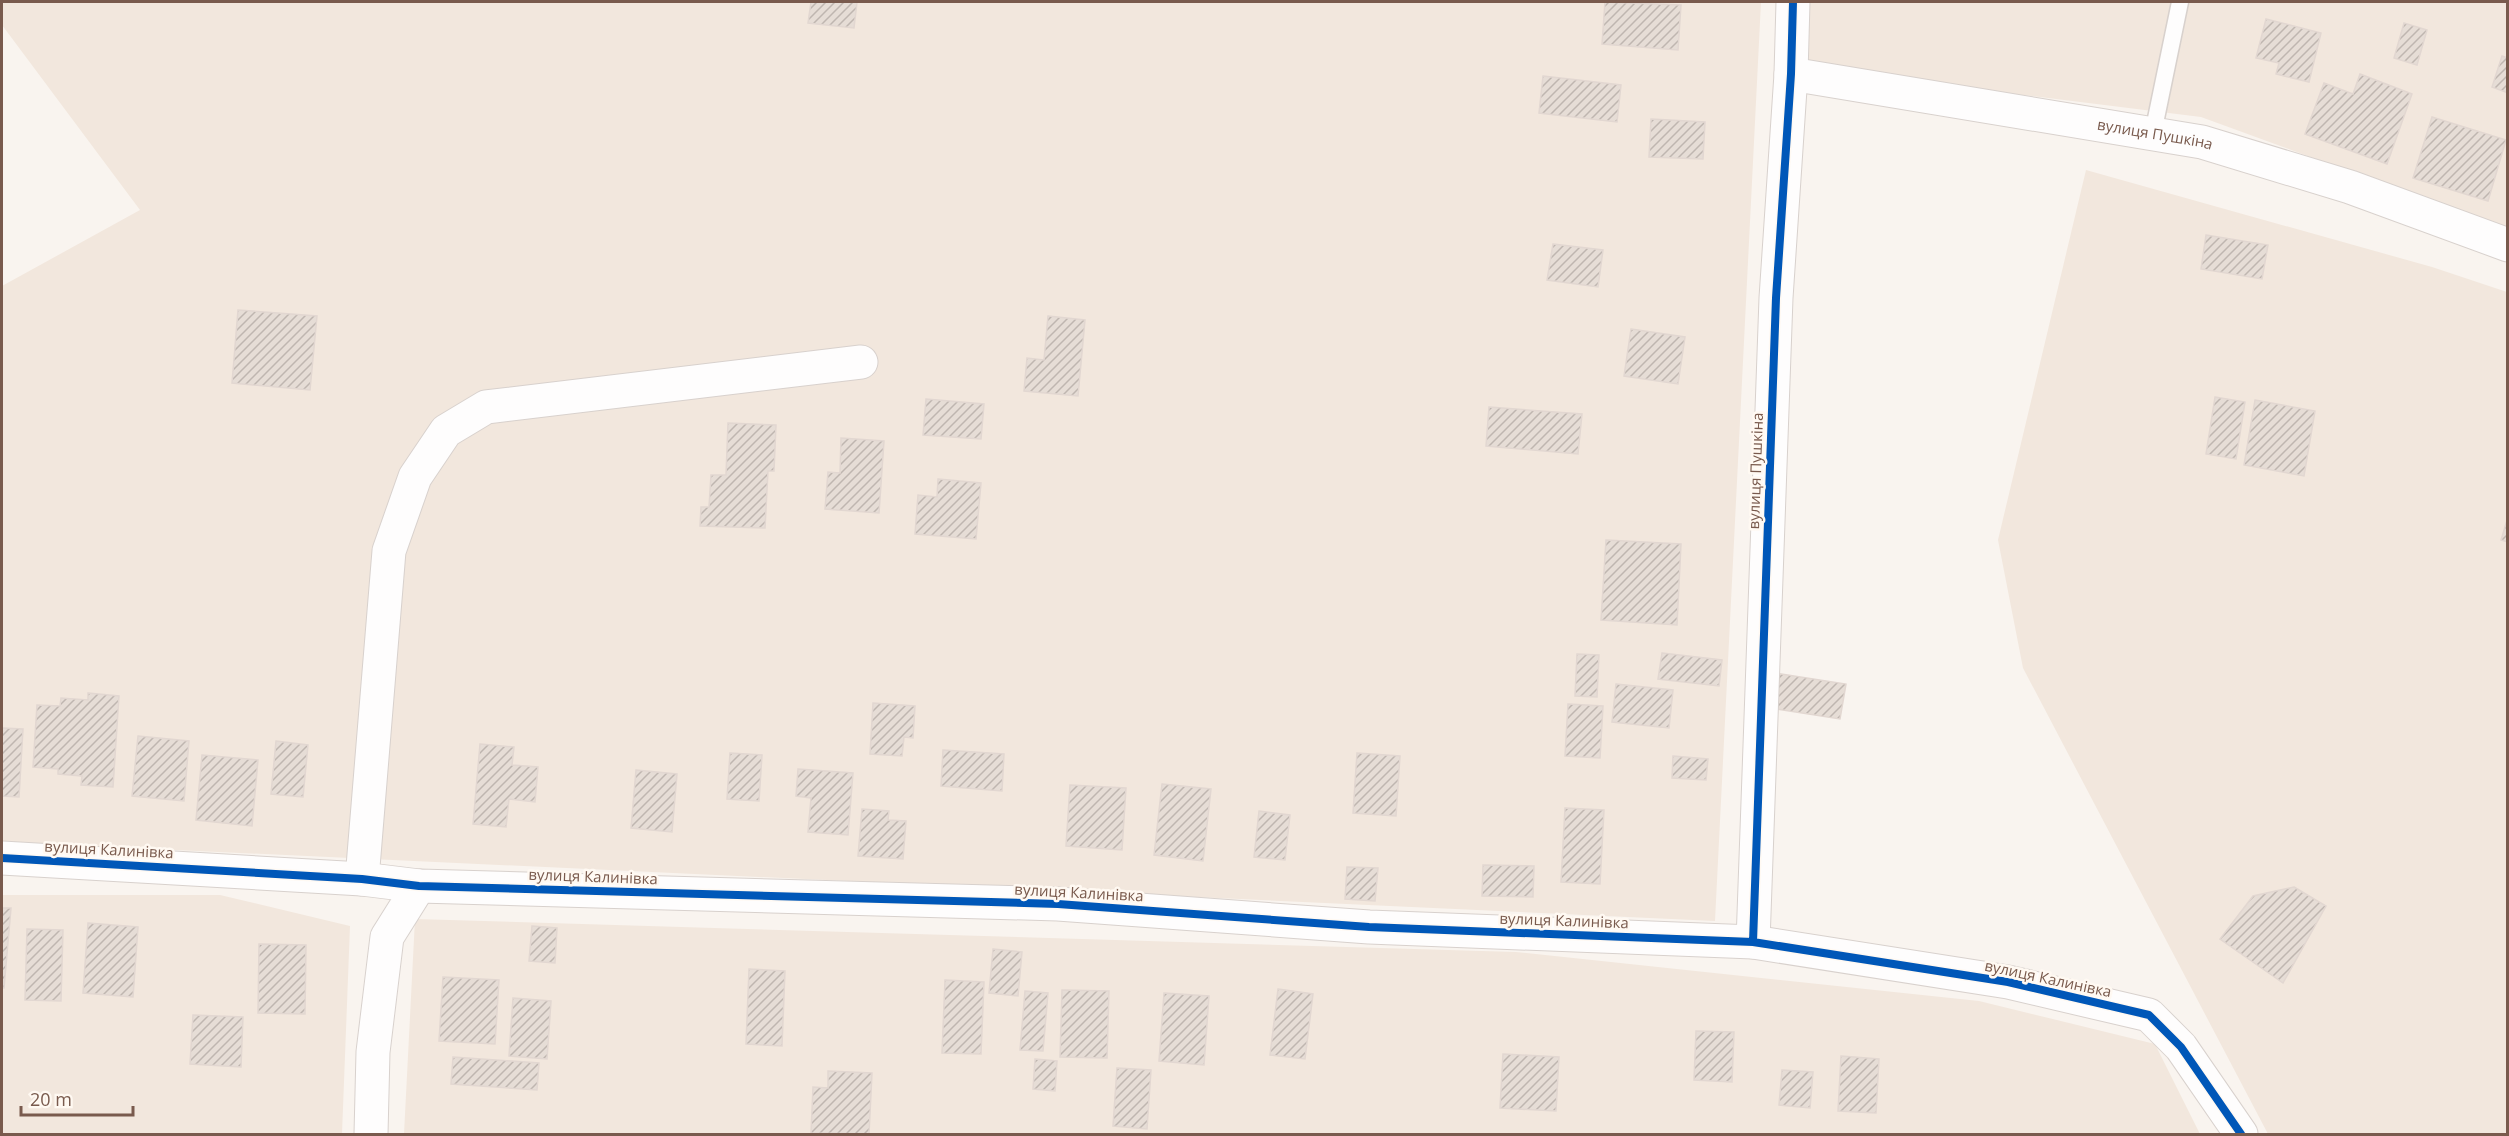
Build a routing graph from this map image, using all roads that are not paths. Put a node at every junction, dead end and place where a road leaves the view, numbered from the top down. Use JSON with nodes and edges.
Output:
{"nodes":[{"id":1,"x":1792,"y":2,"type":"edge"},
{"id":2,"x":2180,"y":2,"type":"edge"},
{"id":3,"x":1791,"y":74,"type":"junction"},
{"id":4,"x":2153,"y":133,"type":"junction"},
{"id":5,"x":2508,"y":245,"type":"edge"},
{"id":6,"x":861,"y":362,"type":"dead end"},
{"id":7,"x":2,"y":858,"type":"edge"},
{"id":8,"x":362,"y":879,"type":"junction"},
{"id":9,"x":419,"y":886,"type":"junction"},
{"id":10,"x":1752,"y":942,"type":"junction"},
{"id":11,"x":371,"y":1134,"type":"edge"},
{"id":12,"x":2241,"y":1134,"type":"edge"}],
"edges":[{"from":1,"to":3,"type":"street","name":"вулиця Пушкіна"},
{"from":2,"to":4,"type":"lane"},
{"from":3,"to":4,"type":"street","name":"вулиця Пушкіна"},
{"from":3,"to":10,"type":"street","name":"вулиця Пушкіна"},
{"from":4,"to":5,"type":"street","name":"вулиця Пушкіна"},
{"from":6,"to":8,"type":"street"},
{"from":7,"to":8,"type":"street","name":"вулиця Калинівка"},
{"from":8,"to":9,"type":"street","name":"вулиця Калинівка"},
{"from":9,"to":10,"type":"street","name":"вулиця Калинівка"},
{"from":9,"to":11,"type":"street"},
{"from":10,"to":12,"type":"street","name":"вулиця Калинівка"}]}
